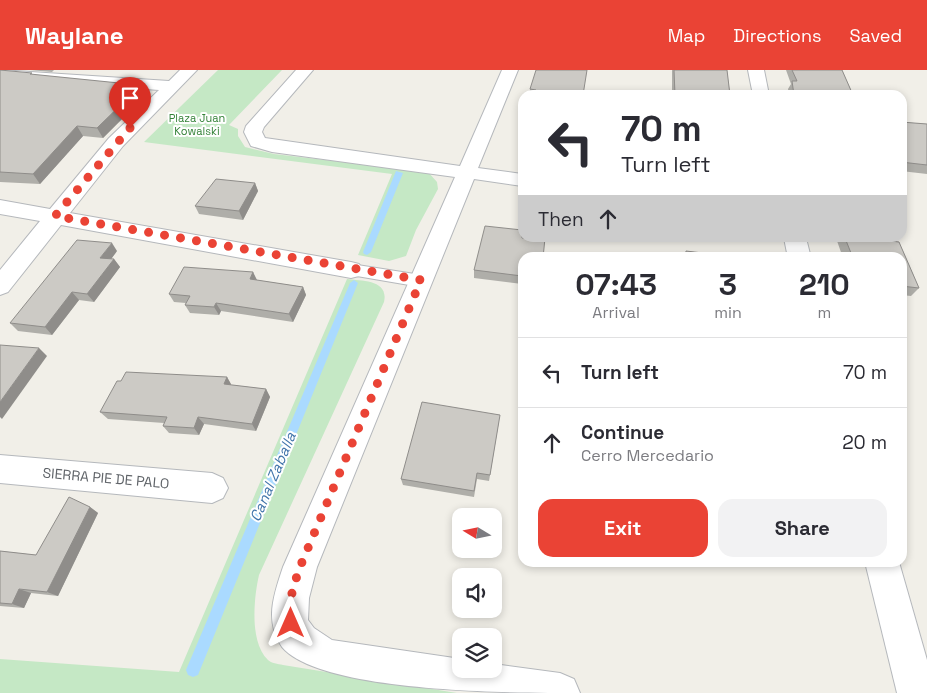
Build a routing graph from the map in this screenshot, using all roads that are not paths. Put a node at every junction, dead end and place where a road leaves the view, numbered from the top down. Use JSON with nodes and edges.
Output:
{"nodes":[{"id":1,"x":189,"y":70,"type":"edge"},
{"id":2,"x":306,"y":70,"type":"edge"},
{"id":3,"x":510,"y":70,"type":"edge"},
{"id":4,"x":756,"y":70,"type":"edge"},
{"id":5,"x":0,"y":73,"type":"edge"},
{"id":6,"x":171,"y":86,"type":"junction"},
{"id":7,"x":761,"y":90,"type":"edge"},
{"id":8,"x":467,"y":172,"type":"junction"},
{"id":9,"x":518,"y":179,"type":"edge"},
{"id":10,"x":0,"y":207,"type":"edge"},
{"id":11,"x":55,"y":216,"type":"junction"},
{"id":12,"x":351,"y":270,"type":"joint"},
{"id":13,"x":421,"y":280,"type":"junction"},
{"id":14,"x":0,"y":286,"type":"edge"},
{"id":15,"x":0,"y":469,"type":"edge"},
{"id":16,"x":212,"y":488,"type":"dead end"},
{"id":17,"x":883,"y":567,"type":"edge"},
{"id":18,"x":560,"y":693,"type":"edge"},
{"id":19,"x":917,"y":693,"type":"edge"}],
"edges":[{"from":1,"to":6,"type":"street"},
{"from":2,"to":8,"type":"street"},
{"from":3,"to":8,"type":"street"},
{"from":4,"to":7,"type":"street"},
{"from":5,"to":6,"type":"street"},
{"from":6,"to":11,"type":"street"},
{"from":8,"to":9,"type":"street"},
{"from":8,"to":13,"type":"street"},
{"from":10,"to":11,"type":"street"},
{"from":11,"to":12,"type":"street"},
{"from":11,"to":14,"type":"street"},
{"from":12,"to":13,"type":"lane"},
{"from":13,"to":18,"type":"street"},
{"from":15,"to":16,"type":"street","name":"SIERRA PIE DE PALO"},
{"from":17,"to":19,"type":"street"}]}
